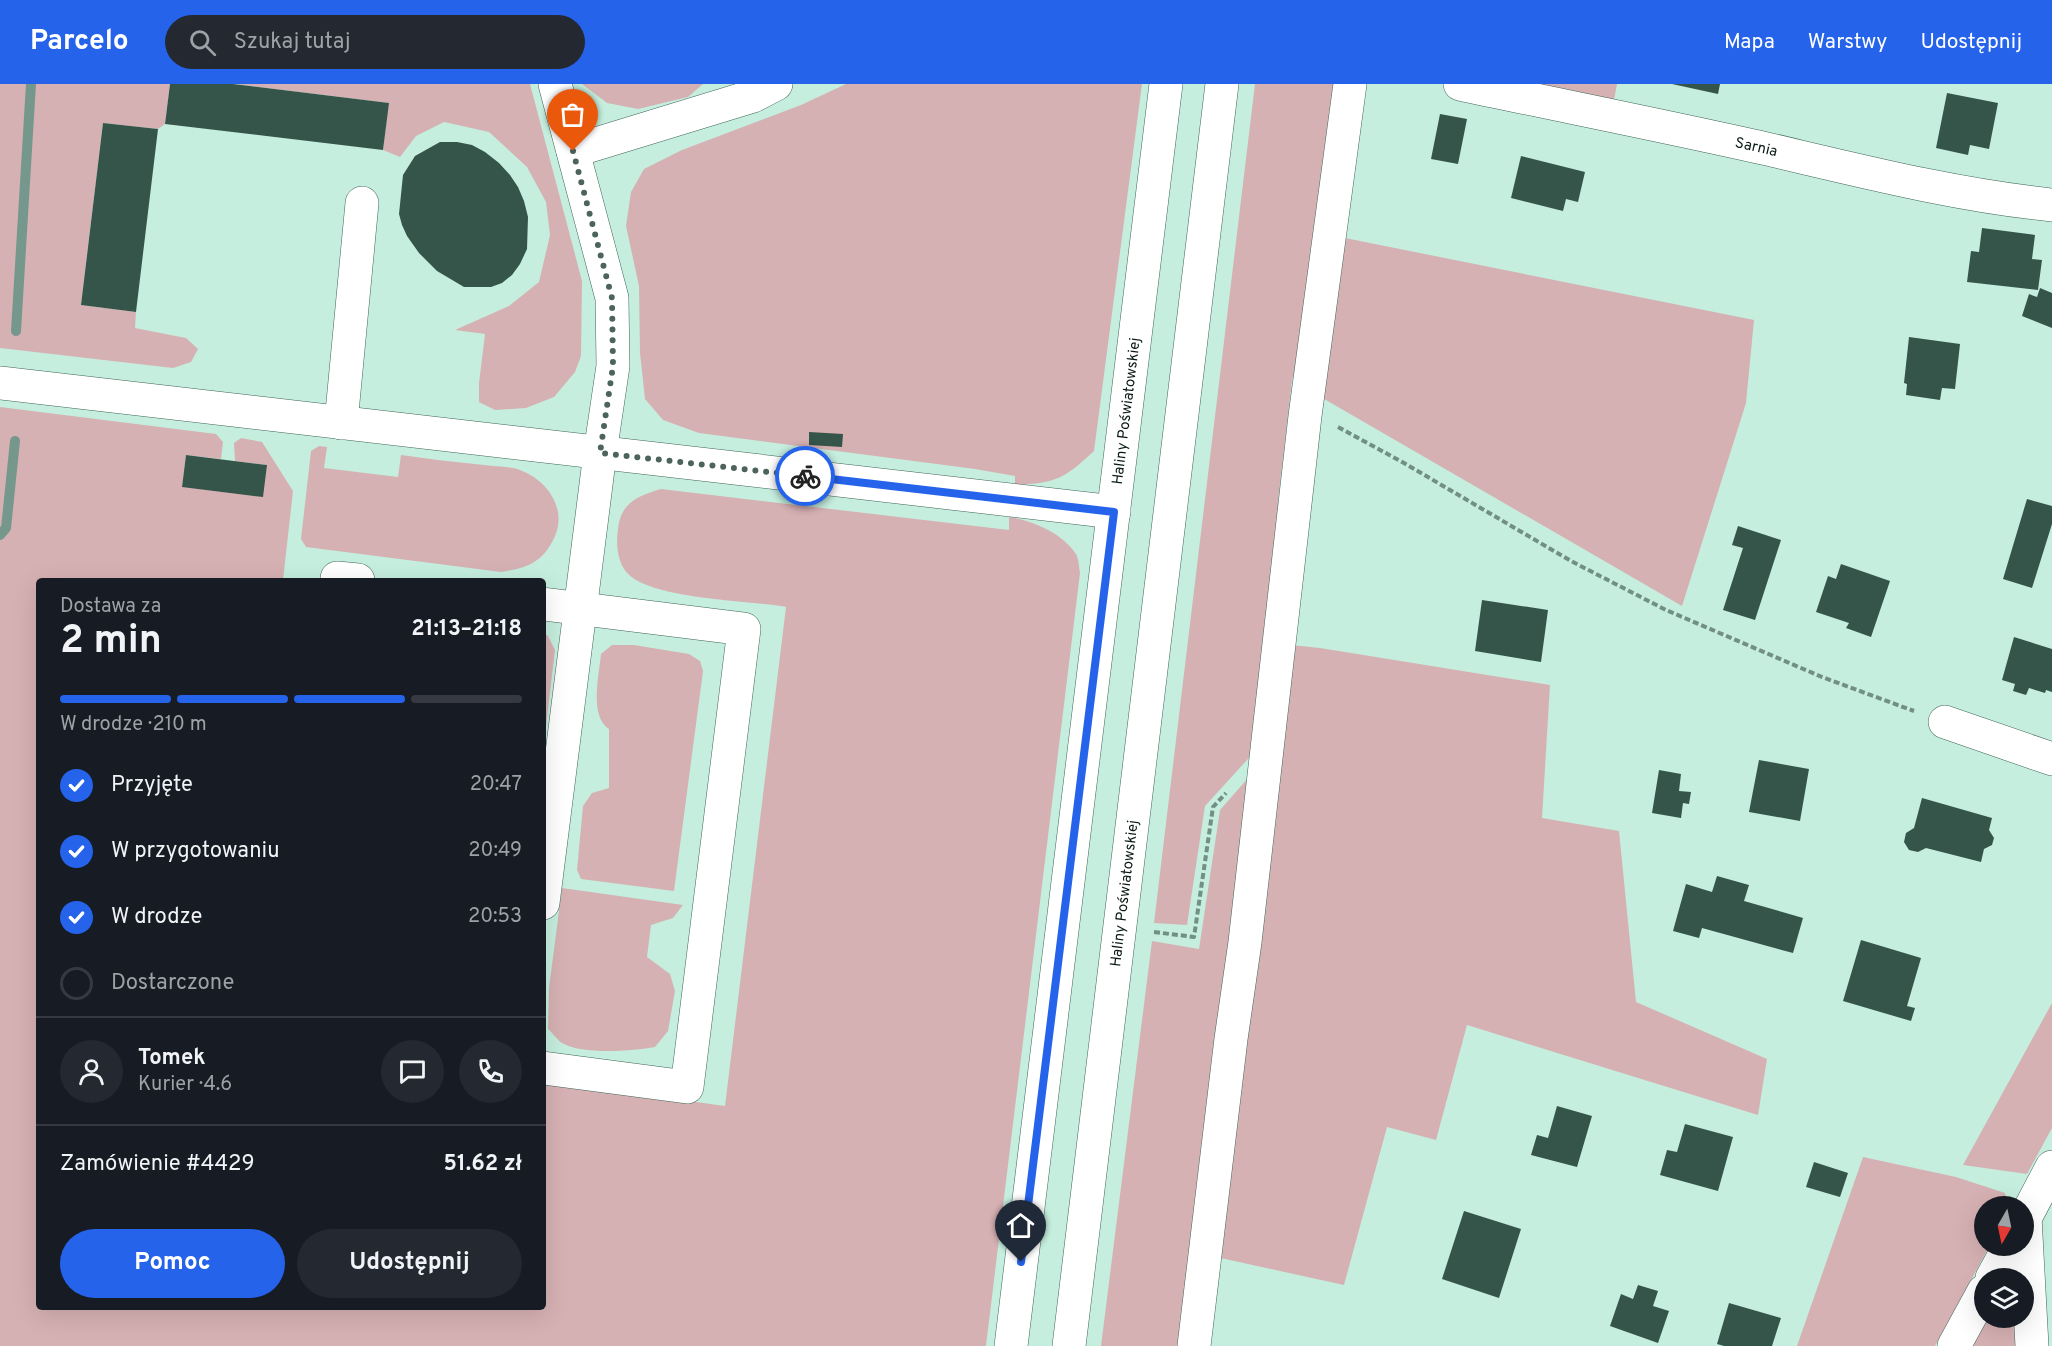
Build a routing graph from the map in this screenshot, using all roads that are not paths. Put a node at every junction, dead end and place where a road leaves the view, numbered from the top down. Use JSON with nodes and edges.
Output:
{"nodes":[{"id":1,"x":555,"y":84,"type":"edge"},
{"id":2,"x":1166,"y":84,"type":"edge"},
{"id":3,"x":1222,"y":84,"type":"edge"},
{"id":4,"x":1350,"y":84,"type":"edge"},
{"id":5,"x":1460,"y":84,"type":"edge"},
{"id":6,"x":762,"y":88,"type":"edge"},
{"id":7,"x":573,"y":151,"type":"junction"},
{"id":8,"x":362,"y":202,"type":"dead end"},
{"id":9,"x":2052,"y":205,"type":"edge"},
{"id":10,"x":0,"y":383,"type":"edge"},
{"id":11,"x":342,"y":423,"type":"junction"},
{"id":12,"x":600,"y":453,"type":"junction"},
{"id":13,"x":1114,"y":512,"type":"junction"},
{"id":14,"x":546,"y":604,"type":"edge"},
{"id":15,"x":580,"y":608,"type":"junction"},
{"id":16,"x":1945,"y":722,"type":"road end"},
{"id":17,"x":2052,"y":759,"type":"edge"},
{"id":18,"x":546,"y":879,"type":"edge"},
{"id":19,"x":546,"y":1068,"type":"edge"},
{"id":20,"x":2052,"y":1167,"type":"edge"},
{"id":21,"x":2034,"y":1200,"type":"edge"},
{"id":22,"x":2026,"y":1256,"type":"edge"},
{"id":23,"x":1974,"y":1309,"type":"edge"},
{"id":24,"x":1011,"y":1346,"type":"edge"},
{"id":25,"x":1069,"y":1346,"type":"edge"},
{"id":26,"x":1194,"y":1346,"type":"edge"},
{"id":27,"x":1954,"y":1346,"type":"edge"},
{"id":28,"x":2032,"y":1346,"type":"edge"}],
"edges":[{"from":1,"to":7,"type":"main road"},
{"from":2,"to":13,"type":"main road","name":"Haliny Poświatowskiej"},
{"from":3,"to":25,"type":"main road","name":"Haliny Poświatowskiej"},
{"from":4,"to":26,"type":"main road"},
{"from":5,"to":9,"type":"main road","name":"Sarnia"},
{"from":6,"to":7,"type":"main road"},
{"from":7,"to":12,"type":"main road"},
{"from":8,"to":11,"type":"main road"},
{"from":10,"to":11,"type":"main road"},
{"from":11,"to":12,"type":"main road"},
{"from":12,"to":13,"type":"main road"},
{"from":12,"to":15,"type":"main road"},
{"from":13,"to":24,"type":"main road","name":"Haliny Poświatowskiej"},
{"from":14,"to":15,"type":"main road"},
{"from":15,"to":18,"type":"main road"},
{"from":15,"to":19,"type":"main road"},
{"from":16,"to":17,"type":"main road"},
{"from":20,"to":21,"type":"main road"},
{"from":22,"to":28,"type":"main road"},
{"from":23,"to":27,"type":"main road"}]}
